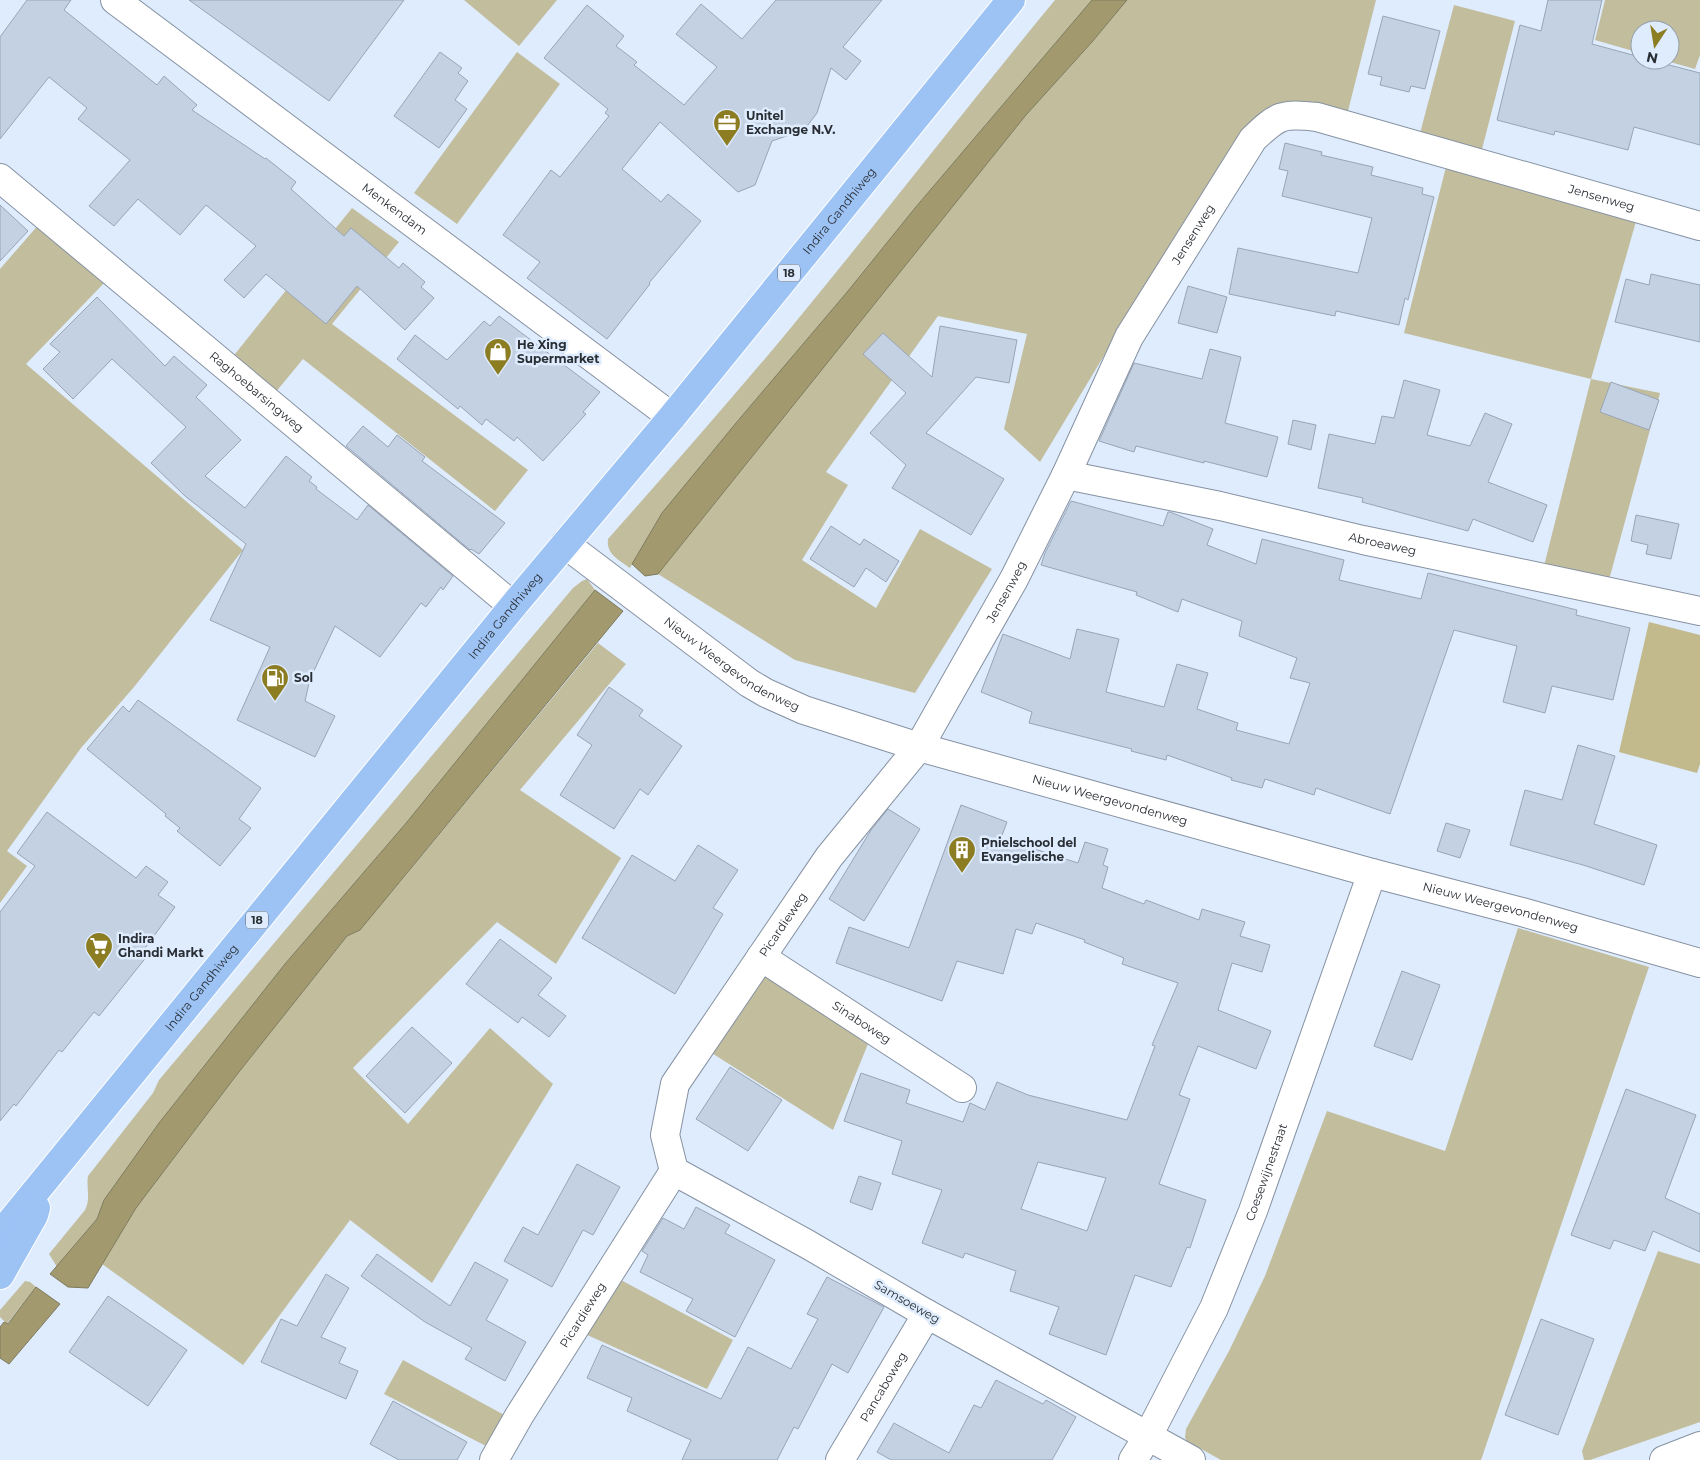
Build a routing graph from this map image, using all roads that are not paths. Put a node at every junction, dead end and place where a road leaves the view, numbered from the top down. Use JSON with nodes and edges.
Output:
{"nodes":[{"id":1,"x":115,"y":0,"type":"edge"},
{"id":2,"x":1011,"y":0,"type":"edge"},
{"id":3,"x":0,"y":178,"type":"edge"},
{"id":4,"x":1700,"y":226,"type":"edge"},
{"id":5,"x":672,"y":417,"type":"junction"},
{"id":6,"x":1066,"y":475,"type":"junction"},
{"id":7,"x":565,"y":544,"type":"junction"},
{"id":8,"x":514,"y":606,"type":"junction"},
{"id":9,"x":1700,"y":611,"type":"edge"},
{"id":10,"x":919,"y":747,"type":"junction"},
{"id":11,"x":1372,"y":873,"type":"junction"},
{"id":12,"x":762,"y":957,"type":"junction"},
{"id":13,"x":1700,"y":963,"type":"edge"},
{"id":14,"x":962,"y":1088,"type":"dead end"},
{"id":15,"x":674,"y":1171,"type":"junction"},
{"id":16,"x":44,"y":1180,"type":"junction"},
{"id":17,"x":8,"y":1219,"type":"edge"},
{"id":18,"x":0,"y":1234,"type":"edge"},
{"id":19,"x":0,"y":1275,"type":"edge"},
{"id":20,"x":927,"y":1314,"type":"junction"},
{"id":21,"x":1148,"y":1436,"type":"junction"},
{"id":22,"x":1700,"y":1446,"type":"edge"},
{"id":23,"x":494,"y":1460,"type":"edge"},
{"id":24,"x":840,"y":1460,"type":"edge"},
{"id":25,"x":1133,"y":1460,"type":"edge"},
{"id":26,"x":1191,"y":1460,"type":"edge"},
{"id":27,"x":1664,"y":1460,"type":"edge"}],
"edges":[{"from":1,"to":5,"type":"street","name":"Menkendam"},
{"from":2,"to":5,"type":"main road","name":"Indira Gandhiweg","number":"18"},
{"from":3,"to":8,"type":"street","name":"Raghoebarsingweg"},
{"from":4,"to":6,"type":"street","name":"Jensenweg"},
{"from":5,"to":7,"type":"main road","name":"Indira Gandhiweg","number":"18"},
{"from":6,"to":9,"type":"street","name":"Abroeaweg"},
{"from":6,"to":10,"type":"street","name":"Jensenweg"},
{"from":7,"to":8,"type":"main road","name":"Indira Gandhiweg","number":"18"},
{"from":7,"to":10,"type":"street","name":"Nieuw Weergevondenweg"},
{"from":8,"to":16,"type":"main road","name":"Indira Gandhiweg","number":"18"},
{"from":10,"to":11,"type":"street","name":"Nieuw Weergevondenweg"},
{"from":10,"to":12,"type":"street","name":"Picardieweg"},
{"from":11,"to":13,"type":"street","name":"Nieuw Weergevondenweg"},
{"from":11,"to":21,"type":"street","name":"Coesewijnestraat"},
{"from":12,"to":14,"type":"street","name":"Sinaboweg"},
{"from":12,"to":15,"type":"street","name":"Picardieweg"},
{"from":15,"to":20,"type":"street","name":"Samsoeweg"},
{"from":15,"to":23,"type":"street","name":"Picardieweg"},
{"from":16,"to":17,"type":"main road","name":"Indira Gandhiweg","number":"18"},
{"from":16,"to":19,"type":"main road"},
{"from":17,"to":18,"type":"main road","name":"Indira Gandhiweg","number":"18"},
{"from":20,"to":21,"type":"street","name":"Samsoeweg"},
{"from":20,"to":24,"type":"street","name":"Pancaboweg"},
{"from":21,"to":25,"type":"street","name":"Coesewijnestraat"},
{"from":21,"to":26,"type":"street","name":"Samsoeweg"},
{"from":22,"to":27,"type":"street"}]}
